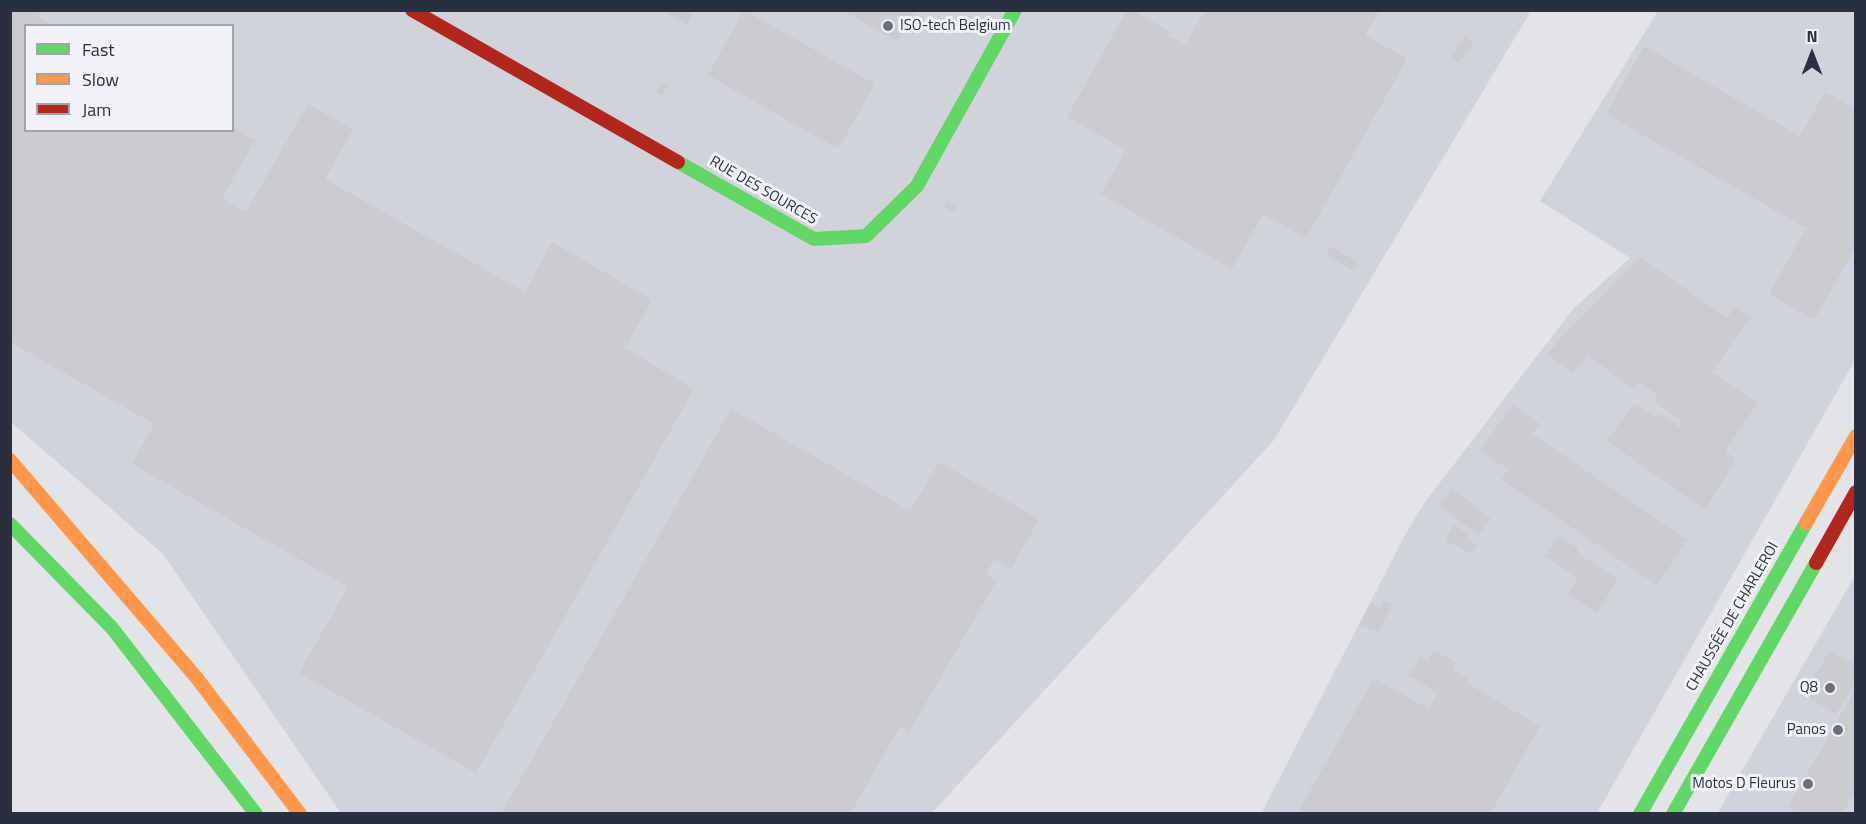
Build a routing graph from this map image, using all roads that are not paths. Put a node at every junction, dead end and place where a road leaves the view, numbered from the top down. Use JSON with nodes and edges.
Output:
{"nodes":[{"id":1,"x":412,"y":10,"type":"edge"},
{"id":2,"x":1015,"y":10,"type":"edge"},
{"id":3,"x":1856,"y":436,"type":"edge"},
{"id":4,"x":10,"y":460,"type":"edge"},
{"id":5,"x":1856,"y":492,"type":"edge"},
{"id":6,"x":10,"y":524,"type":"edge"},
{"id":7,"x":1680,"y":744,"type":"junction"},
{"id":8,"x":1704,"y":759,"type":"junction"},
{"id":9,"x":256,"y":813,"type":"edge"},
{"id":10,"x":300,"y":813,"type":"edge"},
{"id":11,"x":1640,"y":813,"type":"edge"},
{"id":12,"x":1673,"y":813,"type":"edge"}],
"edges":[{"from":1,"to":2,"type":"main road","name":"RUE DES SOURCES"},
{"from":3,"to":7,"type":"main road","name":"CHAUSSÉE DE CHARLEROI"},
{"from":4,"to":10,"type":"main road"},
{"from":5,"to":8,"type":"main road"},
{"from":6,"to":9,"type":"main road"},
{"from":7,"to":8,"type":"main road"},
{"from":7,"to":11,"type":"main road","name":"CHAUSSÉE DE CHARLEROI"},
{"from":8,"to":12,"type":"main road"}]}
